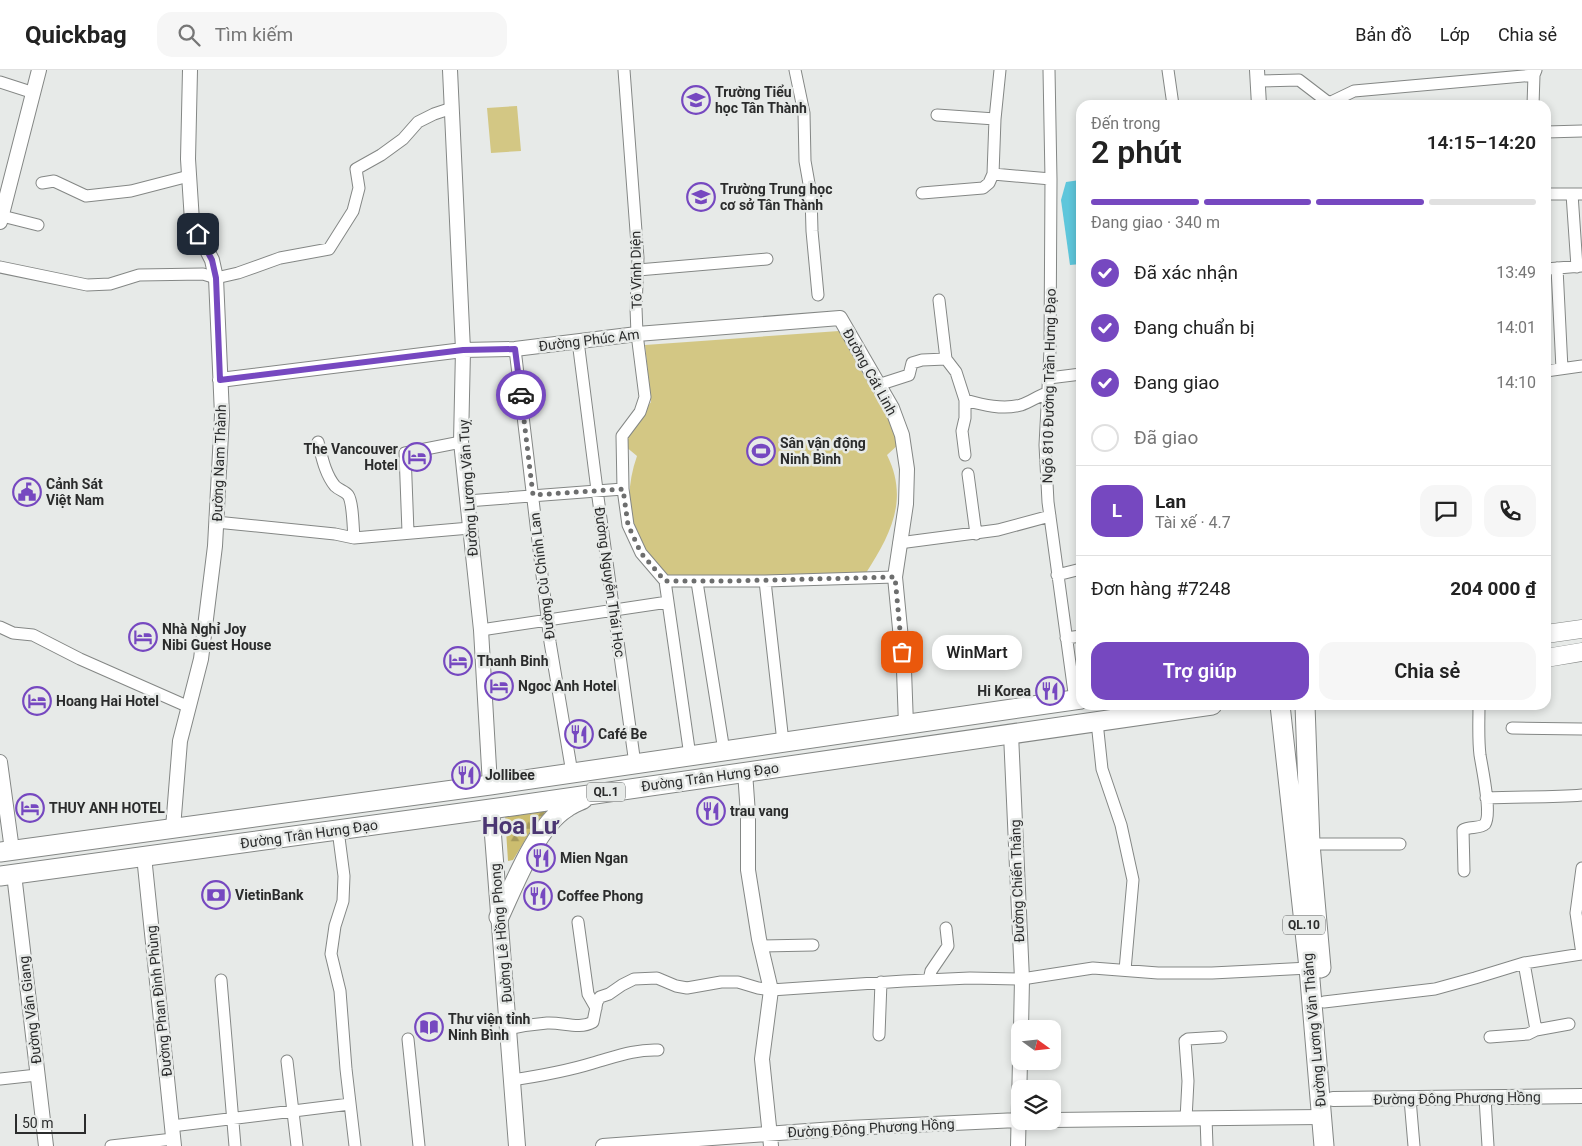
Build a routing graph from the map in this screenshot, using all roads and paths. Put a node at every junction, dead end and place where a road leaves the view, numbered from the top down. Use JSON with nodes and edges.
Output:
{"nodes":[{"id":1,"x":39,"y":70,"type":"edge"},
{"id":2,"x":190,"y":70,"type":"edge"},
{"id":3,"x":450,"y":70,"type":"edge"},
{"id":4,"x":624,"y":70,"type":"edge"},
{"id":5,"x":795,"y":70,"type":"edge"},
{"id":6,"x":1000,"y":70,"type":"edge"},
{"id":7,"x":1049,"y":70,"type":"edge"},
{"id":8,"x":1168,"y":70,"type":"edge"},
{"id":9,"x":1535,"y":72,"type":"edge"},
{"id":10,"x":1300,"y":75,"type":"edge"},
{"id":11,"x":1257,"y":76,"type":"edge"},
{"id":12,"x":0,"y":82,"type":"edge"},
{"id":13,"x":34,"y":93,"type":"junction"},
{"id":14,"x":1172,"y":100,"type":"edge"},
{"id":15,"x":1259,"y":100,"type":"edge"},
{"id":16,"x":1326,"y":100,"type":"edge"},
{"id":17,"x":1335,"y":100,"type":"edge"},
{"id":18,"x":1533,"y":100,"type":"edge"},
{"id":19,"x":452,"y":108,"type":"junction"},
{"id":20,"x":937,"y":115,"type":"dead end"},
{"id":21,"x":995,"y":118,"type":"junction"},
{"id":22,"x":1582,"y":131,"type":"edge"},
{"id":23,"x":1551,"y":132,"type":"edge"},
{"id":24,"x":993,"y":174,"type":"junction"},
{"id":25,"x":189,"y":176,"type":"junction"},
{"id":26,"x":1051,"y":179,"type":"junction"},
{"id":27,"x":42,"y":183,"type":"dead end"},
{"id":28,"x":922,"y":193,"type":"dead end"},
{"id":29,"x":1551,"y":194,"type":"edge"},
{"id":30,"x":1577,"y":194,"type":"edge"},
{"id":31,"x":1,"y":219,"type":"edge"},
{"id":32,"x":38,"y":225,"type":"dead end"},
{"id":33,"x":767,"y":259,"type":"dead end"},
{"id":34,"x":1579,"y":266,"type":"edge"},
{"id":35,"x":0,"y":267,"type":"edge"},
{"id":36,"x":1552,"y":268,"type":"edge"},
{"id":37,"x":638,"y":270,"type":"junction"},
{"id":38,"x":216,"y":278,"type":"junction"},
{"id":39,"x":818,"y":295,"type":"dead end"},
{"id":40,"x":939,"y":300,"type":"dead end"},
{"id":41,"x":840,"y":318,"type":"joint"},
{"id":42,"x":637,"y":334,"type":"junction"},
{"id":43,"x":578,"y":341,"type":"junction"},
{"id":44,"x":515,"y":349,"type":"junction"},
{"id":45,"x":463,"y":350,"type":"junction"},
{"id":46,"x":946,"y":359,"type":"junction"},
{"id":47,"x":1582,"y":366,"type":"edge"},
{"id":48,"x":1562,"y":369,"type":"junction"},
{"id":49,"x":1551,"y":370,"type":"edge"},
{"id":50,"x":1076,"y":375,"type":"edge"},
{"id":51,"x":1049,"y":378,"type":"junction"},
{"id":52,"x":220,"y":380,"type":"junction"},
{"id":53,"x":878,"y":384,"type":"junction"},
{"id":54,"x":1047,"y":393,"type":"junction"},
{"id":55,"x":965,"y":400,"type":"junction"},
{"id":56,"x":318,"y":442,"type":"dead end"},
{"id":57,"x":461,"y":442,"type":"junction"},
{"id":58,"x":965,"y":455,"type":"dead end"},
{"id":59,"x":968,"y":474,"type":"dead end"},
{"id":60,"x":623,"y":489,"type":"junction"},
{"id":61,"x":597,"y":490,"type":"junction"},
{"id":62,"x":533,"y":495,"type":"junction"},
{"id":63,"x":467,"y":501,"type":"junction"},
{"id":64,"x":1050,"y":516,"type":"junction"},
{"id":65,"x":216,"y":522,"type":"junction"},
{"id":66,"x":470,"y":528,"type":"junction"},
{"id":67,"x":408,"y":532,"type":"junction"},
{"id":68,"x":976,"y":534,"type":"junction"},
{"id":69,"x":354,"y":538,"type":"junction"},
{"id":70,"x":900,"y":543,"type":"junction"},
{"id":71,"x":1076,"y":570,"type":"edge"},
{"id":72,"x":1057,"y":575,"type":"junction"},
{"id":73,"x":895,"y":577,"type":"junction"},
{"id":74,"x":665,"y":581,"type":"junction"},
{"id":75,"x":765,"y":581,"type":"junction"},
{"id":76,"x":697,"y":582,"type":"junction"},
{"id":77,"x":668,"y":602,"type":"junction"},
{"id":78,"x":613,"y":610,"type":"junction"},
{"id":79,"x":548,"y":620,"type":"junction"},
{"id":80,"x":0,"y":627,"type":"edge"},
{"id":81,"x":1582,"y":628,"type":"edge"},
{"id":82,"x":481,"y":630,"type":"junction"},
{"id":83,"x":1551,"y":633,"type":"edge"},
{"id":84,"x":1076,"y":637,"type":"edge"},
{"id":85,"x":1066,"y":638,"type":"junction"},
{"id":86,"x":1582,"y":652,"type":"edge"},
{"id":87,"x":1551,"y":657,"type":"edge"},
{"id":88,"x":1076,"y":690,"type":"edge"},
{"id":89,"x":1076,"y":700,"type":"edge"},
{"id":90,"x":189,"y":707,"type":"junction"},
{"id":91,"x":1178,"y":710,"type":"edge"},
{"id":92,"x":1281,"y":710,"type":"edge"},
{"id":93,"x":1305,"y":710,"type":"edge"},
{"id":94,"x":1478,"y":710,"type":"edge"},
{"id":95,"x":1098,"y":722,"type":"junction"},
{"id":96,"x":906,"y":725,"type":"junction"},
{"id":97,"x":1512,"y":728,"type":"dead end"},
{"id":98,"x":1582,"y":729,"type":"edge"},
{"id":99,"x":1011,"y":734,"type":"junction"},
{"id":100,"x":783,"y":742,"type":"junction"},
{"id":101,"x":724,"y":751,"type":"junction"},
{"id":102,"x":690,"y":756,"type":"junction"},
{"id":103,"x":0,"y":762,"type":"edge"},
{"id":104,"x":635,"y":764,"type":"junction"},
{"id":105,"x":745,"y":772,"type":"junction"},
{"id":106,"x":572,"y":773,"type":"junction"},
{"id":107,"x":490,"y":785,"type":"junction"},
{"id":108,"x":592,"y":794,"type":"junction"},
{"id":109,"x":1582,"y":795,"type":"edge"},
{"id":110,"x":1486,"y":798,"type":"junction"},
{"id":111,"x":491,"y":809,"type":"junction"},
{"id":112,"x":173,"y":828,"type":"junction"},
{"id":113,"x":338,"y":830,"type":"junction"},
{"id":114,"x":1310,"y":844,"type":"junction"},
{"id":115,"x":1400,"y":844,"type":"dead end"},
{"id":116,"x":6,"y":851,"type":"edge"},
{"id":117,"x":144,"y":856,"type":"junction"},
{"id":118,"x":1582,"y":868,"type":"edge"},
{"id":119,"x":1464,"y":871,"type":"dead end"},
{"id":120,"x":7,"y":875,"type":"edge"},
{"id":121,"x":499,"y":917,"type":"junction"},
{"id":122,"x":578,"y":922,"type":"dead end"},
{"id":123,"x":946,"y":928,"type":"dead end"},
{"id":124,"x":812,"y":945,"type":"dead end"},
{"id":125,"x":761,"y":946,"type":"junction"},
{"id":126,"x":1582,"y":954,"type":"edge"},
{"id":127,"x":1524,"y":962,"type":"junction"},
{"id":128,"x":1308,"y":968,"type":"junction"},
{"id":129,"x":1125,"y":970,"type":"junction"},
{"id":130,"x":1022,"y":978,"type":"junction"},
{"id":131,"x":221,"y":980,"type":"dead end"},
{"id":132,"x":929,"y":980,"type":"junction"},
{"id":133,"x":881,"y":982,"type":"junction"},
{"id":134,"x":771,"y":990,"type":"junction"},
{"id":135,"x":1324,"y":1002,"type":"junction"},
{"id":136,"x":596,"y":1008,"type":"junction"},
{"id":137,"x":1021,"y":1020,"type":"edge"},
{"id":138,"x":1569,"y":1024,"type":"dead end"},
{"id":139,"x":508,"y":1029,"type":"junction"},
{"id":140,"x":1536,"y":1030,"type":"junction"},
{"id":141,"x":879,"y":1035,"type":"dead end"},
{"id":142,"x":1222,"y":1037,"type":"dead end"},
{"id":143,"x":1490,"y":1037,"type":"dead end"},
{"id":144,"x":408,"y":1039,"type":"dead end"},
{"id":145,"x":658,"y":1050,"type":"dead end"},
{"id":146,"x":287,"y":1061,"type":"dead end"},
{"id":147,"x":37,"y":1074,"type":"junction"},
{"id":148,"x":0,"y":1079,"type":"edge"},
{"id":149,"x":512,"y":1080,"type":"junction"},
{"id":150,"x":1582,"y":1096,"type":"edge"},
{"id":151,"x":1485,"y":1098,"type":"junction"},
{"id":152,"x":1333,"y":1099,"type":"junction"},
{"id":153,"x":1410,"y":1099,"type":"junction"},
{"id":154,"x":350,"y":1104,"type":"junction"},
{"id":155,"x":293,"y":1112,"type":"junction"},
{"id":156,"x":1322,"y":1117,"type":"junction"},
{"id":157,"x":1206,"y":1118,"type":"junction"},
{"id":158,"x":232,"y":1119,"type":"junction"},
{"id":159,"x":1186,"y":1119,"type":"junction"},
{"id":160,"x":1011,"y":1120,"type":"edge"},
{"id":161,"x":1061,"y":1120,"type":"edge"},
{"id":162,"x":1019,"y":1130,"type":"edge"},
{"id":163,"x":173,"y":1137,"type":"edge"},
{"id":164,"x":770,"y":1140,"type":"edge"},
{"id":165,"x":46,"y":1146,"type":"edge"},
{"id":166,"x":111,"y":1146,"type":"edge"},
{"id":167,"x":235,"y":1146,"type":"edge"},
{"id":168,"x":297,"y":1146,"type":"edge"},
{"id":169,"x":355,"y":1146,"type":"edge"},
{"id":170,"x":419,"y":1146,"type":"edge"},
{"id":171,"x":517,"y":1146,"type":"edge"},
{"id":172,"x":603,"y":1146,"type":"edge"},
{"id":173,"x":1018,"y":1146,"type":"edge"},
{"id":174,"x":1207,"y":1146,"type":"edge"},
{"id":175,"x":1324,"y":1146,"type":"edge"},
{"id":176,"x":1337,"y":1146,"type":"edge"},
{"id":177,"x":1414,"y":1146,"type":"edge"},
{"id":178,"x":1488,"y":1146,"type":"edge"}],
"edges":[{"from":1,"to":13,"type":"street"},
{"from":2,"to":25,"type":"street","name":"Đường Nam Thành"},
{"from":3,"to":19,"type":"street","name":"Đường Lương Văn Tuỵ"},
{"from":4,"to":37,"type":"street","name":"Tô Vĩnh Diện"},
{"from":5,"to":39,"type":"street"},
{"from":6,"to":21,"type":"street"},
{"from":7,"to":26,"type":"street","name":"Ngõ 810 Đường Trần Hưng Đạo"},
{"from":8,"to":14,"type":"street"},
{"from":9,"to":17,"type":"street"},
{"from":9,"to":18,"type":"street"},
{"from":10,"to":11,"type":"street"},
{"from":10,"to":16,"type":"street"},
{"from":11,"to":15,"type":"street"},
{"from":12,"to":13,"type":"street"},
{"from":13,"to":31,"type":"street"},
{"from":19,"to":38,"type":"street"},
{"from":19,"to":45,"type":"street","name":"Đường Lương Văn Tuỵ"},
{"from":20,"to":21,"type":"street"},
{"from":21,"to":24,"type":"street"},
{"from":22,"to":23,"type":"street"},
{"from":24,"to":26,"type":"street"},
{"from":24,"to":28,"type":"street"},
{"from":25,"to":27,"type":"street"},
{"from":25,"to":38,"type":"street","name":"Đường Nam Thành"},
{"from":26,"to":51,"type":"street","name":"Ngõ 810 Đường Trần Hưng Đạo"},
{"from":29,"to":30,"type":"street"},
{"from":30,"to":34,"type":"street"},
{"from":31,"to":32,"type":"street"},
{"from":33,"to":37,"type":"street"},
{"from":34,"to":36,"type":"street"},
{"from":35,"to":38,"type":"street"},
{"from":36,"to":48,"type":"street"},
{"from":37,"to":42,"type":"street","name":"Tô Vĩnh Diện"},
{"from":38,"to":52,"type":"street","name":"Đường Nam Thành"},
{"from":40,"to":46,"type":"street"},
{"from":41,"to":42,"type":"street","name":"Đường Phúc Am"},
{"from":41,"to":53,"type":"street","name":"Đường Cát Linh"},
{"from":42,"to":43,"type":"street","name":"Đường Phúc Am"},
{"from":42,"to":60,"type":"street","name":"Tô Vĩnh Diện"},
{"from":43,"to":44,"type":"street","name":"Đường Phúc Am"},
{"from":43,"to":61,"type":"street","name":"Đường Nguyễn Thái Học"},
{"from":44,"to":45,"type":"street","name":"Đường Phúc Am"},
{"from":44,"to":62,"type":"street","name":"Đường Cù Chính Lan"},
{"from":45,"to":52,"type":"street","name":"Đường Phúc Am"},
{"from":45,"to":57,"type":"street","name":"Đường Lương Văn Tuỵ"},
{"from":46,"to":53,"type":"street"},
{"from":46,"to":55,"type":"street"},
{"from":47,"to":48,"type":"street"},
{"from":48,"to":49,"type":"street"},
{"from":50,"to":51,"type":"street"},
{"from":51,"to":54,"type":"street","name":"Ngõ 810 Đường Trần Hưng Đạo"},
{"from":52,"to":65,"type":"street","name":"Đường Nam Thành"},
{"from":53,"to":70,"type":"street","name":"Đường Cát Linh"},
{"from":54,"to":55,"type":"street"},
{"from":54,"to":64,"type":"street","name":"Ngõ 810 Đường Trần Hưng Đạo"},
{"from":55,"to":58,"type":"street"},
{"from":56,"to":69,"type":"street"},
{"from":57,"to":63,"type":"street","name":"Đường Lương Văn Tuỵ"},
{"from":57,"to":67,"type":"street"},
{"from":59,"to":68,"type":"street"},
{"from":60,"to":61,"type":"street"},
{"from":60,"to":74,"type":"street","name":"Tô Vĩnh Diện"},
{"from":61,"to":62,"type":"street"},
{"from":61,"to":78,"type":"street","name":"Đường Nguyễn Thái Học"},
{"from":62,"to":63,"type":"street"},
{"from":62,"to":79,"type":"street","name":"Đường Cù Chính Lan"},
{"from":63,"to":66,"type":"street","name":"Đường Lương Văn Tuỵ"},
{"from":64,"to":68,"type":"street"},
{"from":64,"to":72,"type":"street","name":"Ngõ 810 Đường Trần Hưng Đạo"},
{"from":65,"to":69,"type":"street"},
{"from":65,"to":90,"type":"street","name":"Đường Nam Thành"},
{"from":66,"to":67,"type":"street"},
{"from":66,"to":82,"type":"street","name":"Đường Lương Văn Tuỵ"},
{"from":67,"to":69,"type":"street"},
{"from":68,"to":70,"type":"street"},
{"from":70,"to":73,"type":"street","name":"Đường Cát Linh"},
{"from":71,"to":72,"type":"street"},
{"from":72,"to":85,"type":"street","name":"Ngõ 810 Đường Trần Hưng Đạo"},
{"from":73,"to":75,"type":"street"},
{"from":73,"to":96,"type":"street","name":"Đường Cát Linh"},
{"from":74,"to":76,"type":"street"},
{"from":74,"to":77,"type":"street"},
{"from":75,"to":76,"type":"street"},
{"from":75,"to":100,"type":"street"},
{"from":76,"to":101,"type":"street"},
{"from":77,"to":78,"type":"street"},
{"from":77,"to":102,"type":"street"},
{"from":78,"to":79,"type":"street"},
{"from":78,"to":104,"type":"street","name":"Đường Nguyễn Thái Học"},
{"from":79,"to":82,"type":"street"},
{"from":79,"to":106,"type":"street","name":"Đường Cù Chính Lan"},
{"from":80,"to":90,"type":"street"},
{"from":81,"to":83,"type":"main road"},
{"from":82,"to":107,"type":"street","name":"Đường Lương Văn Tuỵ"},
{"from":84,"to":85,"type":"street"},
{"from":85,"to":88,"type":"street","name":"Ngõ 810 Đường Trần Hưng Đạo"},
{"from":86,"to":87,"type":"main road"},
{"from":89,"to":96,"type":"highway","name":"Đường Trân Hưng Đạo","number":"QL.1"},
{"from":90,"to":112,"type":"street","name":"Đường Nam Thành"},
{"from":91,"to":95,"type":"highway","name":"Đường Trân Hưng Đạo","number":"QL.1"},
{"from":92,"to":128,"type":"highway","name":"Đường Lương Văn Thăng","number":"QL.10"},
{"from":93,"to":114,"type":"highway","name":"Đường Lương Văn Thăng","number":"QL.10"},
{"from":94,"to":110,"type":"street"},
{"from":95,"to":99,"type":"highway","name":"Đường Trân Hưng Đạo","number":"QL.1"},
{"from":95,"to":129,"type":"street"},
{"from":96,"to":100,"type":"highway","name":"Đường Trân Hưng Đạo","number":"QL.1"},
{"from":97,"to":98,"type":"street"},
{"from":99,"to":105,"type":"highway","name":"Đường Trân Hưng Đạo","number":"QL.1"},
{"from":99,"to":130,"type":"street","name":"Đường Chiến Thắng"},
{"from":100,"to":101,"type":"highway","name":"Đường Trân Hưng Đạo","number":"QL.1"},
{"from":101,"to":102,"type":"highway","name":"Đường Trân Hưng Đạo","number":"QL.1"},
{"from":102,"to":104,"type":"highway","name":"Đường Trân Hưng Đạo","number":"QL.1"},
{"from":103,"to":116,"type":"street"},
{"from":104,"to":106,"type":"highway","name":"Đường Trân Hưng Đạo","number":"QL.1"},
{"from":105,"to":108,"type":"highway","name":"Đường Trân Hưng Đạo","number":"QL.1"},
{"from":105,"to":125,"type":"street"},
{"from":106,"to":107,"type":"highway","name":"Đường Trân Hưng Đạo","number":"QL.1"},
{"from":107,"to":111,"type":"highway"},
{"from":107,"to":112,"type":"highway","name":"Đường Trân Hưng Đạo","number":"QL.1"},
{"from":108,"to":111,"type":"highway","name":"Đường Trân Hưng Đạo","number":"QL.1"},
{"from":108,"to":121,"type":"highway"},
{"from":109,"to":110,"type":"street"},
{"from":110,"to":119,"type":"street"},
{"from":111,"to":113,"type":"highway","name":"Đường Trân Hưng Đạo","number":"QL.1"},
{"from":111,"to":121,"type":"main road","name":"Đuờng Lê Hồng Phong"},
{"from":112,"to":116,"type":"highway","name":"Đường Trân Hưng Đạo","number":"QL.1"},
{"from":113,"to":117,"type":"highway","name":"Đường Trân Hưng Đạo","number":"QL.1"},
{"from":113,"to":154,"type":"street"},
{"from":114,"to":115,"type":"street"},
{"from":114,"to":135,"type":"highway","name":"Đường Lương Văn Thăng","number":"QL.10"},
{"from":116,"to":120,"type":"highway"},
{"from":117,"to":120,"type":"highway","name":"Đường Trân Hưng Đạo","number":"QL.1"},
{"from":117,"to":163,"type":"street","name":"Đường Phan Đình Phùng"},
{"from":118,"to":126,"type":"street"},
{"from":120,"to":147,"type":"street","name":"Đường Vân Giang"},
{"from":121,"to":139,"type":"main road","name":"Đuờng Lê Hồng Phong"},
{"from":122,"to":136,"type":"street"},
{"from":123,"to":132,"type":"street"},
{"from":124,"to":125,"type":"street"},
{"from":125,"to":134,"type":"street"},
{"from":126,"to":127,"type":"street"},
{"from":127,"to":135,"type":"street"},
{"from":127,"to":140,"type":"street"},
{"from":128,"to":129,"type":"street"},
{"from":128,"to":156,"type":"highway","name":"Đường Lương Văn Thăng","number":"QL.10"},
{"from":129,"to":130,"type":"street"},
{"from":130,"to":132,"type":"street"},
{"from":130,"to":137,"type":"street","name":"Đường Chiến Thắng"},
{"from":131,"to":158,"type":"street"},
{"from":132,"to":133,"type":"street"},
{"from":133,"to":134,"type":"street"},
{"from":133,"to":141,"type":"street"},
{"from":134,"to":136,"type":"street"},
{"from":134,"to":164,"type":"street"},
{"from":135,"to":152,"type":"highway","name":"Đường Lương Văn Thăng","number":"QL.10"},
{"from":136,"to":139,"type":"street"},
{"from":138,"to":140,"type":"street"},
{"from":139,"to":149,"type":"main road","name":"Đuờng Lê Hồng Phong"},
{"from":140,"to":143,"type":"street"},
{"from":142,"to":159,"type":"street"},
{"from":144,"to":170,"type":"street"},
{"from":145,"to":149,"type":"street"},
{"from":146,"to":155,"type":"street"},
{"from":147,"to":148,"type":"street"},
{"from":147,"to":165,"type":"street","name":"Đường Vân Giang"},
{"from":149,"to":171,"type":"main road","name":"Đuờng Lê Hồng Phong"},
{"from":150,"to":151,"type":"street","name":"Đường Đông Phương Hồng"},
{"from":151,"to":153,"type":"street","name":"Đường Đông Phương Hồng"},
{"from":151,"to":178,"type":"street"},
{"from":152,"to":153,"type":"street","name":"Đường Đông Phương Hồng"},
{"from":152,"to":176,"type":"highway","name":"Đường Lương Văn Thăng","number":"QL.10"},
{"from":153,"to":177,"type":"street"},
{"from":154,"to":155,"type":"street"},
{"from":154,"to":169,"type":"street"},
{"from":155,"to":158,"type":"street"},
{"from":155,"to":168,"type":"street"},
{"from":156,"to":157,"type":"street"},
{"from":156,"to":175,"type":"highway","name":"Đường Lương Văn Thăng","number":"QL.10"},
{"from":157,"to":159,"type":"street"},
{"from":157,"to":174,"type":"street"},
{"from":158,"to":163,"type":"street"},
{"from":158,"to":167,"type":"street"},
{"from":159,"to":161,"type":"street"},
{"from":160,"to":164,"type":"street","name":"Đường Đông Phương Hồng"},
{"from":162,"to":173,"type":"street"},
{"from":163,"to":166,"type":"street"},
{"from":164,"to":172,"type":"street","name":"Đường Đông Phương Hồng"}]}
